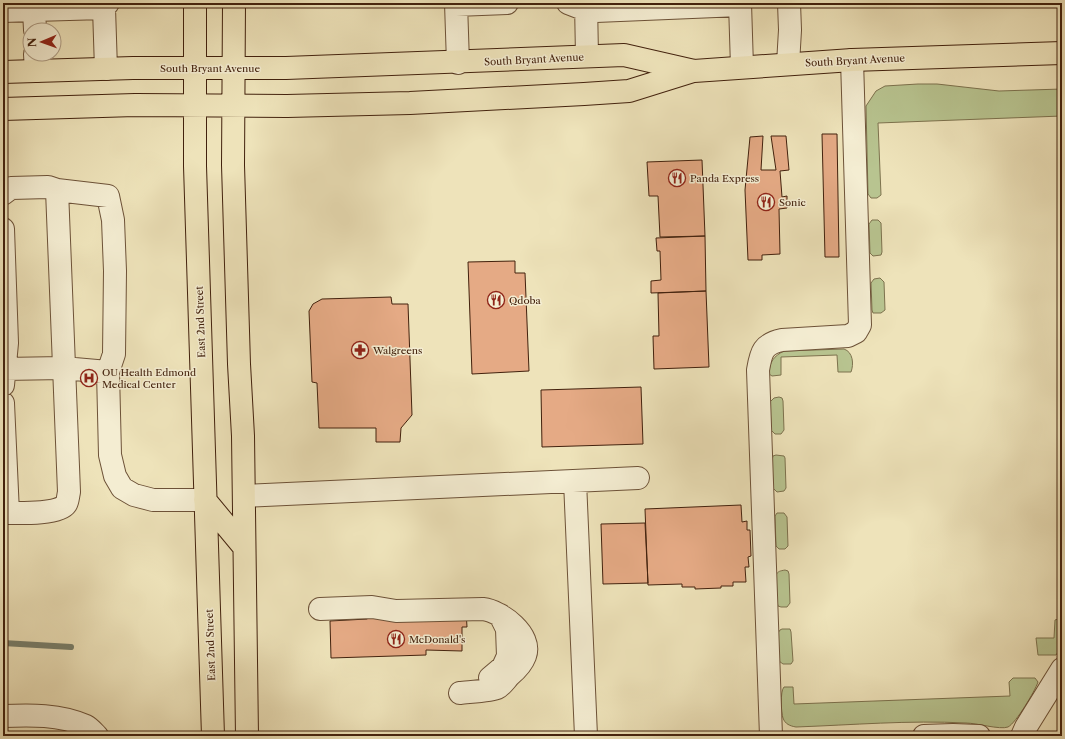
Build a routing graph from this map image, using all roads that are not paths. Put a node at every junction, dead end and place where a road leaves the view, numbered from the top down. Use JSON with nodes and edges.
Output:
{"nodes":[{"id":1,"x":195,"y":3,"type":"edge"},
{"id":2,"x":234,"y":3,"type":"edge"},
{"id":3,"x":508,"y":3,"type":"edge"},
{"id":4,"x":789,"y":3,"type":"edge"},
{"id":5,"x":456,"y":4,"type":"edge"},
{"id":6,"x":740,"y":4,"type":"edge"},
{"id":7,"x":580,"y":5,"type":"edge"},
{"id":8,"x":106,"y":6,"type":"edge"},
{"id":9,"x":3,"y":12,"type":"edge"},
{"id":10,"x":34,"y":20,"type":"edge"},
{"id":11,"x":1062,"y":53,"type":"edge"},
{"id":12,"x":587,"y":56,"type":"junction"},
{"id":13,"x":852,"y":60,"type":"junction"},
{"id":14,"x":36,"y":62,"type":"edge"},
{"id":15,"x":458,"y":63,"type":"junction"},
{"id":16,"x":788,"y":64,"type":"junction"},
{"id":17,"x":742,"y":67,"type":"junction"},
{"id":18,"x":196,"y":68,"type":"junction"},
{"id":19,"x":234,"y":68,"type":"junction"},
{"id":20,"x":106,"y":69,"type":"junction"},
{"id":21,"x":694,"y":71,"type":"junction"},
{"id":22,"x":3,"y":72,"type":"edge"},
{"id":23,"x":195,"y":106,"type":"junction"},
{"id":24,"x":233,"y":106,"type":"junction"},
{"id":25,"x":3,"y":109,"type":"edge"},
{"id":26,"x":6,"y":189,"type":"edge"},
{"id":27,"x":57,"y":190,"type":"junction"},
{"id":28,"x":3,"y":229,"type":"edge"},
{"id":29,"x":5,"y":343,"type":"edge"},
{"id":30,"x":63,"y":368,"type":"junction"},
{"id":31,"x":108,"y":372,"type":"junction"},
{"id":32,"x":3,"y":374,"type":"edge"},
{"id":33,"x":3,"y":403,"type":"edge"},
{"id":34,"x":638,"y":478,"type":"dead end"},
{"id":35,"x":575,"y":481,"type":"junction"},
{"id":36,"x":244,"y":496,"type":"junction"},
{"id":37,"x":205,"y":500,"type":"junction"},
{"id":38,"x":5,"y":513,"type":"edge"},
{"id":39,"x":244,"y":547,"type":"junction"},
{"id":40,"x":541,"y":641,"type":"dead end"},
{"id":41,"x":1062,"y":669,"type":"edge"},
{"id":42,"x":460,"y":693,"type":"dead end"},
{"id":43,"x":3,"y":716,"type":"edge"},
{"id":44,"x":97,"y":736,"type":"edge"},
{"id":45,"x":213,"y":736,"type":"edge"},
{"id":46,"x":247,"y":736,"type":"edge"},
{"id":47,"x":586,"y":736,"type":"edge"},
{"id":48,"x":771,"y":736,"type":"edge"},
{"id":49,"x":924,"y":736,"type":"edge"},
{"id":50,"x":978,"y":736,"type":"edge"},
{"id":51,"x":1022,"y":736,"type":"edge"}],
"edges":[{"from":1,"to":18,"type":"main road","name":"East 2nd Street"},
{"from":2,"to":19,"type":"main road"},
{"from":3,"to":5,"type":"lane"},
{"from":4,"to":16,"type":"lane"},
{"from":5,"to":15,"type":"lane"},
{"from":6,"to":7,"type":"lane"},
{"from":6,"to":17,"type":"lane"},
{"from":7,"to":12,"type":"lane"},
{"from":8,"to":10,"type":"lane"},
{"from":8,"to":20,"type":"lane"},
{"from":9,"to":10,"type":"lane"},
{"from":11,"to":13,"type":"main road","name":"South Bryant Avenue"},
{"from":12,"to":15,"type":"main road","name":"South Bryant Avenue"},
{"from":12,"to":21,"type":"main road","name":"South Bryant Avenue"},
{"from":13,"to":16,"type":"main road","name":"South Bryant Avenue"},
{"from":13,"to":48,"type":"lane"},
{"from":14,"to":20,"type":"main road","name":"South Bryant Avenue"},
{"from":14,"to":22,"type":"main road","name":"South Bryant Avenue"},
{"from":15,"to":19,"type":"main road","name":"South Bryant Avenue"},
{"from":16,"to":17,"type":"main road","name":"South Bryant Avenue"},
{"from":17,"to":21,"type":"main road","name":"South Bryant Avenue"},
{"from":18,"to":19,"type":"main road","name":"South Bryant Avenue"},
{"from":18,"to":20,"type":"main road","name":"South Bryant Avenue"},
{"from":18,"to":23,"type":"main road","name":"East 2nd Street"},
{"from":19,"to":24,"type":"main road"},
{"from":21,"to":24,"type":"main road"},
{"from":23,"to":24,"type":"main road"},
{"from":23,"to":25,"type":"main road"},
{"from":23,"to":37,"type":"main road","name":"East 2nd Street"},
{"from":24,"to":36,"type":"main road"},
{"from":26,"to":27,"type":"lane"},
{"from":27,"to":30,"type":"lane"},
{"from":27,"to":31,"type":"lane"},
{"from":28,"to":29,"type":"lane"},
{"from":29,"to":32,"type":"lane"},
{"from":30,"to":31,"type":"lane"},
{"from":30,"to":32,"type":"lane"},
{"from":30,"to":38,"type":"lane"},
{"from":31,"to":37,"type":"lane"},
{"from":33,"to":38,"type":"lane"},
{"from":34,"to":35,"type":"lane"},
{"from":35,"to":36,"type":"lane"},
{"from":35,"to":47,"type":"lane"},
{"from":36,"to":39,"type":"main road"},
{"from":37,"to":39,"type":"main road"},
{"from":37,"to":45,"type":"main road","name":"East 2nd Street"},
{"from":39,"to":46,"type":"main road"},
{"from":40,"to":42,"type":"lane"},
{"from":41,"to":51,"type":"lane"},
{"from":43,"to":44,"type":"lane"},
{"from":49,"to":50,"type":"lane"}]}
